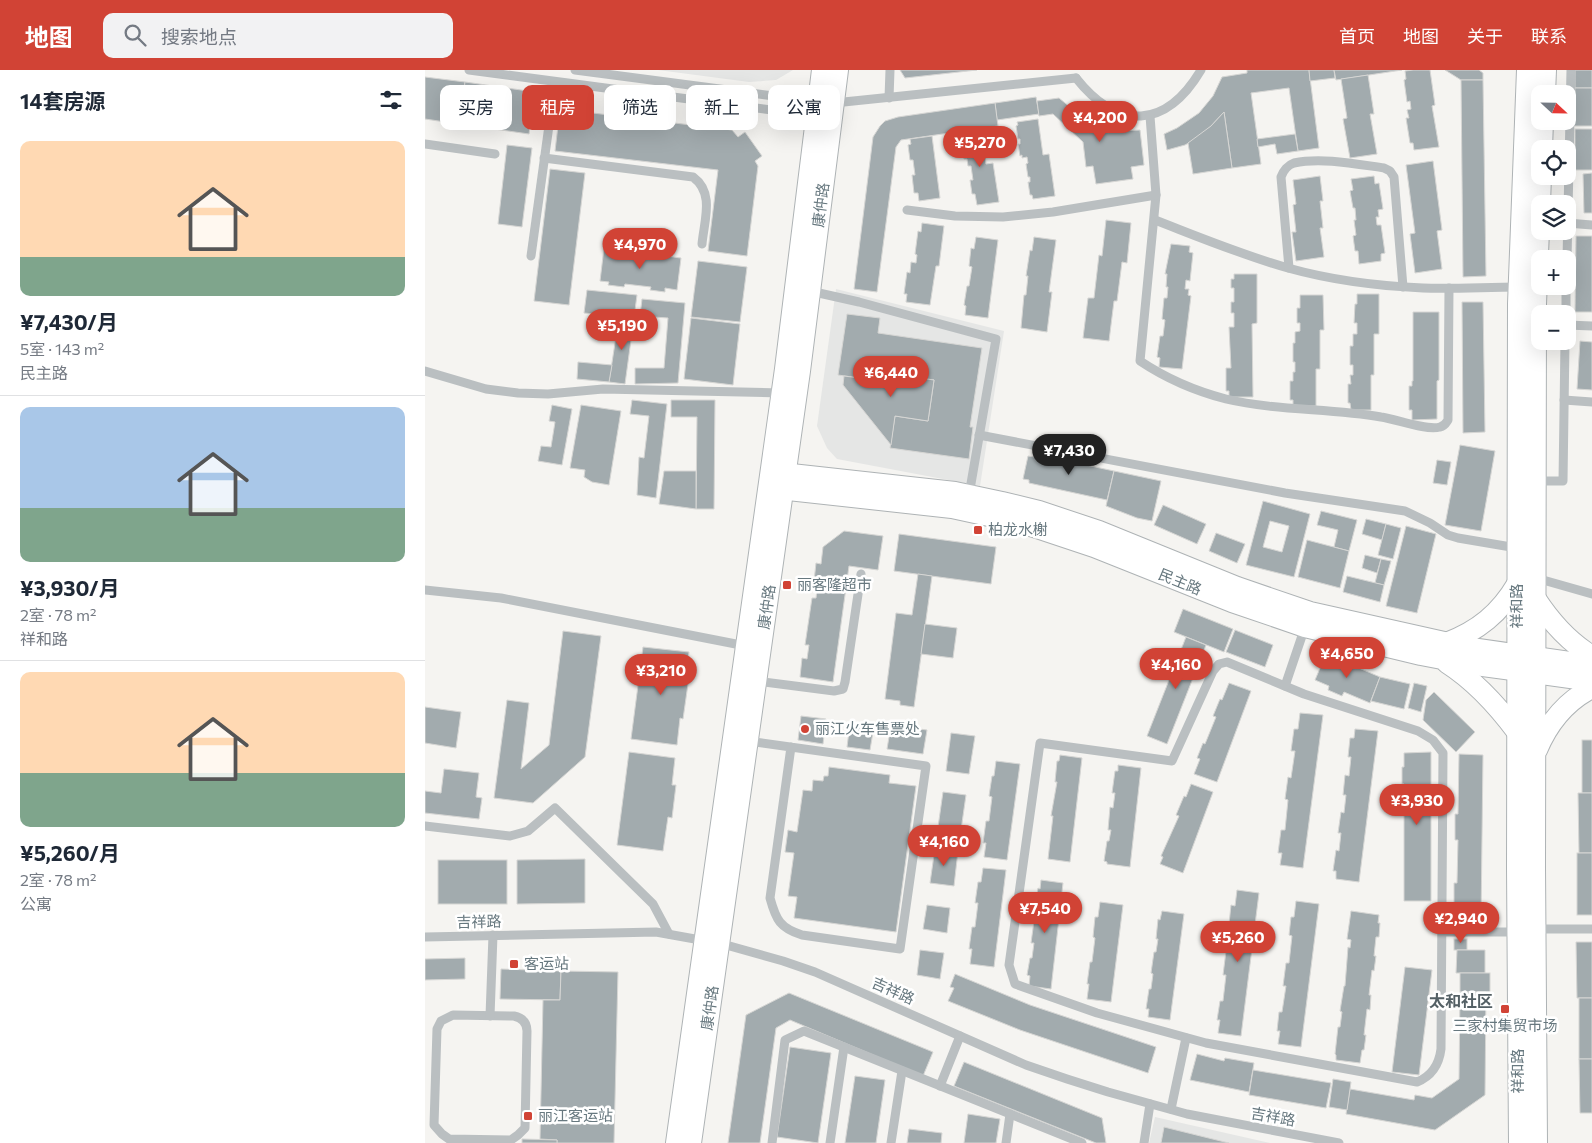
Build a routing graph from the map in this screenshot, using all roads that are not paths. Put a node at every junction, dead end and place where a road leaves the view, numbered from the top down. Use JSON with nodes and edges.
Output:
{"nodes":[{"id":1,"x":469,"y":70,"type":"edge"},
{"id":2,"x":575,"y":70,"type":"edge"},
{"id":3,"x":823,"y":70,"type":"edge"},
{"id":4,"x":838,"y":70,"type":"edge"},
{"id":5,"x":890,"y":70,"type":"edge"},
{"id":6,"x":1201,"y":70,"type":"edge"},
{"id":7,"x":1527,"y":70,"type":"edge"},
{"id":8,"x":1546,"y":70,"type":"edge"},
{"id":9,"x":1571,"y":70,"type":"edge"},
{"id":10,"x":1078,"y":74,"type":"edge"},
{"id":11,"x":555,"y":82,"type":"junction"},
{"id":12,"x":825,"y":85,"type":"edge"},
{"id":13,"x":834,"y":85,"type":"edge"},
{"id":14,"x":1545,"y":85,"type":"edge"},
{"id":15,"x":889,"y":98,"type":"junction"},
{"id":16,"x":768,"y":100,"type":"edge"},
{"id":17,"x":768,"y":103,"type":"edge"},
{"id":18,"x":840,"y":107,"type":"edge"},
{"id":19,"x":1150,"y":116,"type":"junction"},
{"id":20,"x":824,"y":130,"type":"edge"},
{"id":21,"x":825,"y":130,"type":"edge"},
{"id":22,"x":425,"y":144,"type":"edge"},
{"id":23,"x":495,"y":154,"type":"dead end"},
{"id":24,"x":545,"y":158,"type":"junction"},
{"id":25,"x":1156,"y":195,"type":"junction"},
{"id":26,"x":1569,"y":195,"type":"edge"},
{"id":27,"x":907,"y":210,"type":"dead end"},
{"id":28,"x":1155,"y":220,"type":"junction"},
{"id":29,"x":1576,"y":223,"type":"edge"},
{"id":30,"x":1592,"y":225,"type":"edge"},
{"id":31,"x":1540,"y":240,"type":"edge"},
{"id":32,"x":702,"y":244,"type":"dead end"},
{"id":33,"x":531,"y":256,"type":"dead end"},
{"id":34,"x":1289,"y":268,"type":"junction"},
{"id":35,"x":1403,"y":286,"type":"junction"},
{"id":36,"x":1519,"y":287,"type":"junction"},
{"id":37,"x":1449,"y":288,"type":"junction"},
{"id":38,"x":810,"y":290,"type":"junction"},
{"id":39,"x":1538,"y":305,"type":"edge"},
{"id":40,"x":1576,"y":325,"type":"edge"},
{"id":41,"x":1592,"y":326,"type":"edge"},
{"id":42,"x":1538,"y":350,"type":"edge"},
{"id":43,"x":1565,"y":350,"type":"edge"},
{"id":44,"x":425,"y":371,"type":"edge"},
{"id":45,"x":782,"y":393,"type":"junction"},
{"id":46,"x":1565,"y":400,"type":"junction"},
{"id":47,"x":1592,"y":402,"type":"edge"},
{"id":48,"x":979,"y":435,"type":"junction"},
{"id":49,"x":777,"y":481,"type":"junction"},
{"id":50,"x":1536,"y":481,"type":"junction"},
{"id":51,"x":969,"y":495,"type":"junction"},
{"id":52,"x":1517,"y":548,"type":"junction"},
{"id":53,"x":861,"y":574,"type":"dead end"},
{"id":54,"x":1527,"y":581,"type":"junction"},
{"id":55,"x":425,"y":590,"type":"edge"},
{"id":56,"x":1592,"y":594,"type":"edge"},
{"id":57,"x":1536,"y":599,"type":"junction"},
{"id":58,"x":1305,"y":627,"type":"junction"},
{"id":59,"x":746,"y":646,"type":"junction"},
{"id":60,"x":1444,"y":651,"type":"junction"},
{"id":61,"x":1592,"y":656,"type":"edge"},
{"id":62,"x":1526,"y":665,"type":"junction"},
{"id":63,"x":1592,"y":665,"type":"edge"},
{"id":64,"x":756,"y":681,"type":"junction"},
{"id":65,"x":1592,"y":681,"type":"edge"},
{"id":66,"x":1285,"y":686,"type":"junction"},
{"id":67,"x":1592,"y":688,"type":"edge"},
{"id":68,"x":1517,"y":732,"type":"junction"},
{"id":69,"x":748,"y":741,"type":"junction"},
{"id":70,"x":791,"y":747,"type":"junction"},
{"id":71,"x":1535,"y":755,"type":"junction"},
{"id":72,"x":425,"y":826,"type":"edge"},
{"id":73,"x":1592,"y":929,"type":"edge"},
{"id":74,"x":1527,"y":930,"type":"junction"},
{"id":75,"x":1442,"y":932,"type":"junction"},
{"id":76,"x":669,"y":934,"type":"junction"},
{"id":77,"x":493,"y":935,"type":"junction"},
{"id":78,"x":425,"y":937,"type":"edge"},
{"id":79,"x":712,"y":942,"type":"junction"},
{"id":80,"x":490,"y":1016,"type":"junction"},
{"id":81,"x":960,"y":1036,"type":"junction"},
{"id":82,"x":1186,"y":1038,"type":"junction"},
{"id":83,"x":844,"y":1047,"type":"junction"},
{"id":84,"x":902,"y":1071,"type":"junction"},
{"id":85,"x":940,"y":1086,"type":"junction"},
{"id":86,"x":1150,"y":1104,"type":"junction"},
{"id":87,"x":1171,"y":1110,"type":"junction"},
{"id":88,"x":1010,"y":1114,"type":"junction"},
{"id":89,"x":1301,"y":1140,"type":"edge"},
{"id":90,"x":471,"y":1141,"type":"edge"},
{"id":91,"x":676,"y":1143,"type":"edge"},
{"id":92,"x":691,"y":1143,"type":"edge"},
{"id":93,"x":772,"y":1143,"type":"edge"},
{"id":94,"x":830,"y":1143,"type":"edge"},
{"id":95,"x":891,"y":1143,"type":"edge"},
{"id":96,"x":1006,"y":1143,"type":"edge"},
{"id":97,"x":1082,"y":1143,"type":"edge"},
{"id":98,"x":1145,"y":1143,"type":"edge"},
{"id":99,"x":1339,"y":1143,"type":"edge"},
{"id":100,"x":1519,"y":1143,"type":"edge"},
{"id":101,"x":1537,"y":1143,"type":"edge"}],
"edges":[{"from":1,"to":11,"type":"street"},
{"from":2,"to":16,"type":"street"},
{"from":3,"to":12,"type":"main road","name":"康仲路"},
{"from":4,"to":13,"type":"main road","name":"康仲路"},
{"from":5,"to":15,"type":"street"},
{"from":6,"to":19,"type":"street"},
{"from":7,"to":36,"type":"main road","name":"祥和路"},
{"from":8,"to":14,"type":"main road"},
{"from":9,"to":26,"type":"street"},
{"from":10,"to":15,"type":"street"},
{"from":10,"to":19,"type":"street"},
{"from":11,"to":17,"type":"street"},
{"from":11,"to":24,"type":"street"},
{"from":15,"to":18,"type":"street"},
{"from":19,"to":25,"type":"street"},
{"from":20,"to":45,"type":"main road","name":"康仲路"},
{"from":21,"to":38,"type":"main road","name":"康仲路"},
{"from":22,"to":23,"type":"street"},
{"from":24,"to":32,"type":"street"},
{"from":24,"to":33,"type":"street"},
{"from":25,"to":27,"type":"street"},
{"from":25,"to":28,"type":"street"},
{"from":28,"to":34,"type":"street"},
{"from":28,"to":37,"type":"street"},
{"from":29,"to":30,"type":"street"},
{"from":31,"to":39,"type":"main road","name":"祥和路"},
{"from":34,"to":35,"type":"street"},
{"from":34,"to":35,"type":"street"},
{"from":35,"to":37,"type":"street"},
{"from":36,"to":37,"type":"street"},
{"from":36,"to":52,"type":"main road","name":"祥和路"},
{"from":38,"to":48,"type":"street"},
{"from":38,"to":49,"type":"main road","name":"康仲路"},
{"from":40,"to":41,"type":"street"},
{"from":42,"to":50,"type":"main road","name":"祥和路"},
{"from":43,"to":46,"type":"street"},
{"from":44,"to":45,"type":"street"},
{"from":45,"to":49,"type":"main road","name":"康仲路"},
{"from":46,"to":47,"type":"street"},
{"from":46,"to":50,"type":"street"},
{"from":48,"to":51,"type":"street"},
{"from":48,"to":52,"type":"street"},
{"from":49,"to":51,"type":"main road","name":"民主路"},
{"from":49,"to":58,"type":"main road","name":"民主路"},
{"from":49,"to":59,"type":"main road","name":"康仲路"},
{"from":49,"to":64,"type":"main road","name":"康仲路"},
{"from":50,"to":54,"type":"main road","name":"祥和路"},
{"from":51,"to":60,"type":"main road","name":"民主路"},
{"from":52,"to":54,"type":"main road","name":"祥和路"},
{"from":53,"to":64,"type":"street"},
{"from":54,"to":56,"type":"street"},
{"from":54,"to":57,"type":"main road","name":"祥和路"},
{"from":54,"to":60,"type":"main road"},
{"from":54,"to":62,"type":"main road","name":"祥和路"},
{"from":55,"to":59,"type":"street"},
{"from":57,"to":61,"type":"main road"},
{"from":57,"to":62,"type":"main road","name":"祥和路"},
{"from":58,"to":60,"type":"main road","name":"民主路"},
{"from":58,"to":66,"type":"street"},
{"from":59,"to":79,"type":"main road","name":"康仲路"},
{"from":60,"to":62,"type":"main road","name":"民主路"},
{"from":60,"to":68,"type":"main road"},
{"from":62,"to":63,"type":"main road","name":"民主路"},
{"from":62,"to":65,"type":"main road","name":"民主路"},
{"from":62,"to":68,"type":"main road","name":"祥和路"},
{"from":62,"to":71,"type":"main road","name":"祥和路"},
{"from":64,"to":69,"type":"main road","name":"康仲路"},
{"from":66,"to":75,"type":"street"},
{"from":66,"to":82,"type":"street"},
{"from":67,"to":71,"type":"main road"},
{"from":68,"to":74,"type":"main road","name":"祥和路"},
{"from":69,"to":70,"type":"street"},
{"from":69,"to":79,"type":"main road","name":"康仲路"},
{"from":70,"to":70,"type":"street"},
{"from":71,"to":74,"type":"main road","name":"祥和路"},
{"from":72,"to":76,"type":"street"},
{"from":73,"to":74,"type":"street"},
{"from":74,"to":75,"type":"street"},
{"from":74,"to":100,"type":"main road","name":"祥和路"},
{"from":74,"to":101,"type":"main road","name":"祥和路"},
{"from":75,"to":82,"type":"street"},
{"from":76,"to":77,"type":"street","name":"吉祥路"},
{"from":76,"to":79,"type":"street","name":"吉祥路"},
{"from":77,"to":78,"type":"street","name":"吉祥路"},
{"from":77,"to":80,"type":"street"},
{"from":79,"to":81,"type":"street","name":"吉祥路"},
{"from":79,"to":91,"type":"main road","name":"康仲路"},
{"from":79,"to":92,"type":"main road","name":"康仲路"},
{"from":80,"to":90,"type":"street"},
{"from":80,"to":90,"type":"street"},
{"from":81,"to":85,"type":"street"},
{"from":81,"to":86,"type":"street","name":"吉祥路"},
{"from":82,"to":87,"type":"street"},
{"from":83,"to":84,"type":"street"},
{"from":83,"to":93,"type":"street"},
{"from":83,"to":94,"type":"street"},
{"from":84,"to":85,"type":"street"},
{"from":84,"to":95,"type":"street"},
{"from":85,"to":88,"type":"street"},
{"from":86,"to":87,"type":"street","name":"吉祥路"},
{"from":86,"to":98,"type":"street"},
{"from":87,"to":89,"type":"street","name":"吉祥路"},
{"from":88,"to":96,"type":"street"},
{"from":88,"to":97,"type":"street"},
{"from":89,"to":99,"type":"street","name":"吉祥路"}]}
